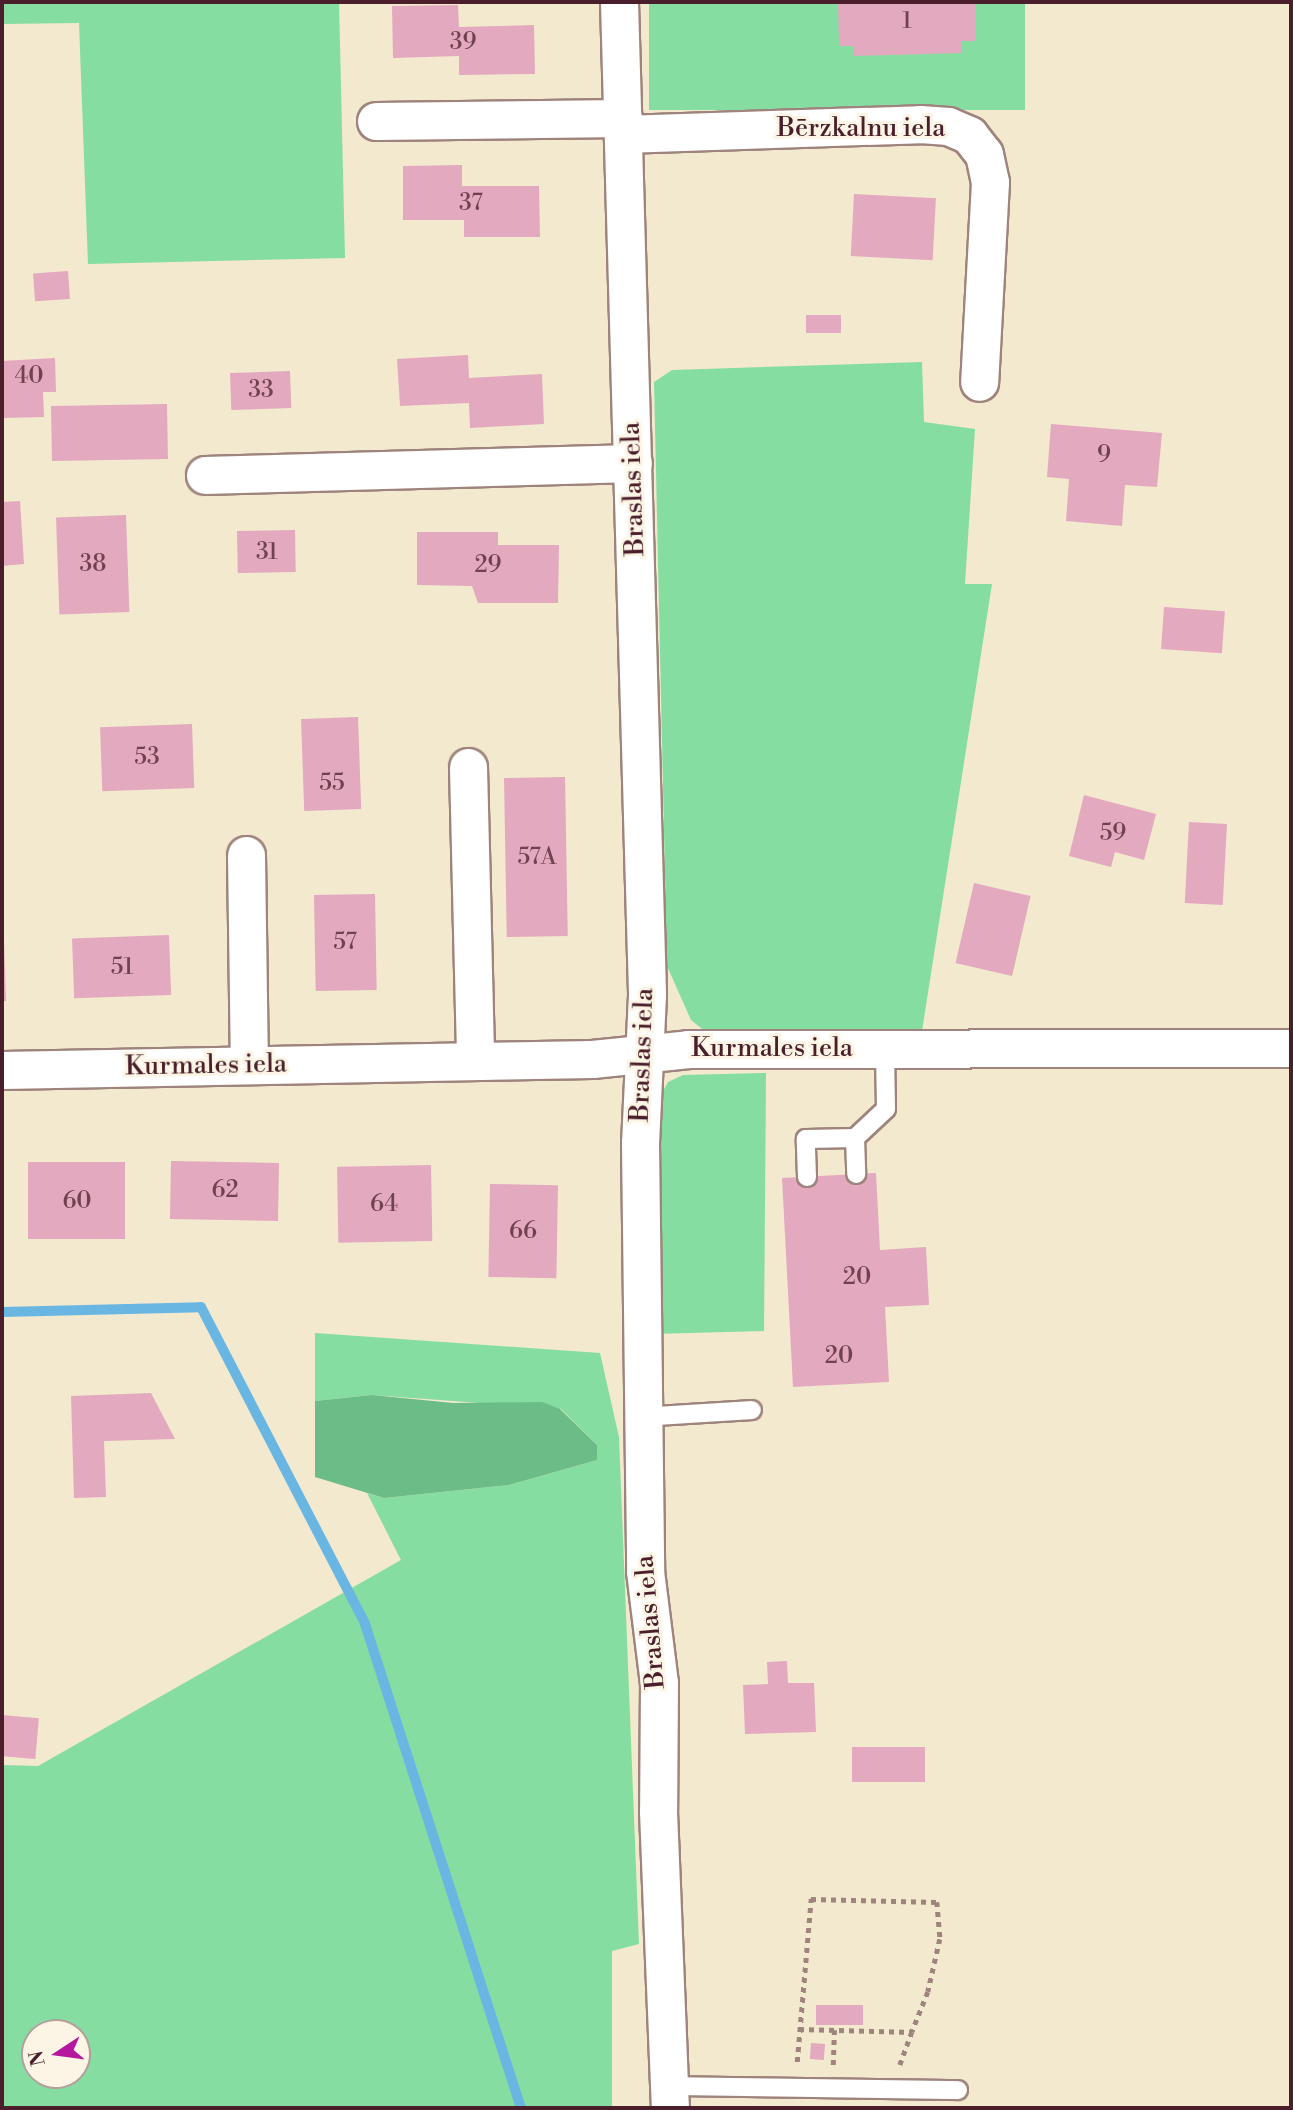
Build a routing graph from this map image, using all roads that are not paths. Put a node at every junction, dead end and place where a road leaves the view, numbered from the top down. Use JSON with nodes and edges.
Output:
{"nodes":[{"id":1,"x":619,"y":2,"type":"edge"},
{"id":2,"x":376,"y":121,"type":"dead end"},
{"id":3,"x":623,"y":126,"type":"junction"},
{"id":4,"x":979,"y":382,"type":"dead end"},
{"id":5,"x":633,"y":463,"type":"junction"},
{"id":6,"x":205,"y":475,"type":"dead end"},
{"id":7,"x":468,"y":767,"type":"dead end"},
{"id":8,"x":246,"y":856,"type":"dead end"},
{"id":9,"x":1291,"y":1048,"type":"edge"},
{"id":10,"x":885,"y":1049,"type":"junction"},
{"id":11,"x":644,"y":1053,"type":"junction"},
{"id":12,"x":475,"y":1060,"type":"junction"},
{"id":13,"x":249,"y":1065,"type":"junction"},
{"id":14,"x":2,"y":1070,"type":"edge"},
{"id":15,"x":855,"y":1138,"type":"junction"},
{"id":16,"x":856,"y":1174,"type":"dead end"},
{"id":17,"x":807,"y":1177,"type":"dead end"},
{"id":18,"x":752,"y":1410,"type":"dead end"},
{"id":19,"x":641,"y":1417,"type":"junction"},
{"id":20,"x":958,"y":2090,"type":"dead end"},
{"id":21,"x":670,"y":2097,"type":"edge"}],
"edges":[{"from":1,"to":3,"type":"street","name":"Braslas iela"},
{"from":2,"to":3,"type":"street","name":"Bērzkalnu iela"},
{"from":3,"to":4,"type":"street","name":"Bērzkalnu iela"},
{"from":3,"to":5,"type":"street","name":"Braslas iela"},
{"from":5,"to":6,"type":"street"},
{"from":5,"to":11,"type":"street","name":"Braslas iela"},
{"from":7,"to":12,"type":"street"},
{"from":8,"to":13,"type":"street"},
{"from":9,"to":10,"type":"street","name":"Kurmales iela"},
{"from":10,"to":11,"type":"street","name":"Kurmales iela"},
{"from":10,"to":15,"type":"lane"},
{"from":11,"to":12,"type":"street","name":"Kurmales iela"},
{"from":11,"to":19,"type":"street","name":"Braslas iela"},
{"from":12,"to":13,"type":"street","name":"Kurmales iela"},
{"from":13,"to":14,"type":"street","name":"Kurmales iela"},
{"from":15,"to":16,"type":"lane"},
{"from":15,"to":17,"type":"lane"},
{"from":18,"to":19,"type":"lane"},
{"from":19,"to":21,"type":"street","name":"Braslas iela"},
{"from":20,"to":21,"type":"lane"}]}
